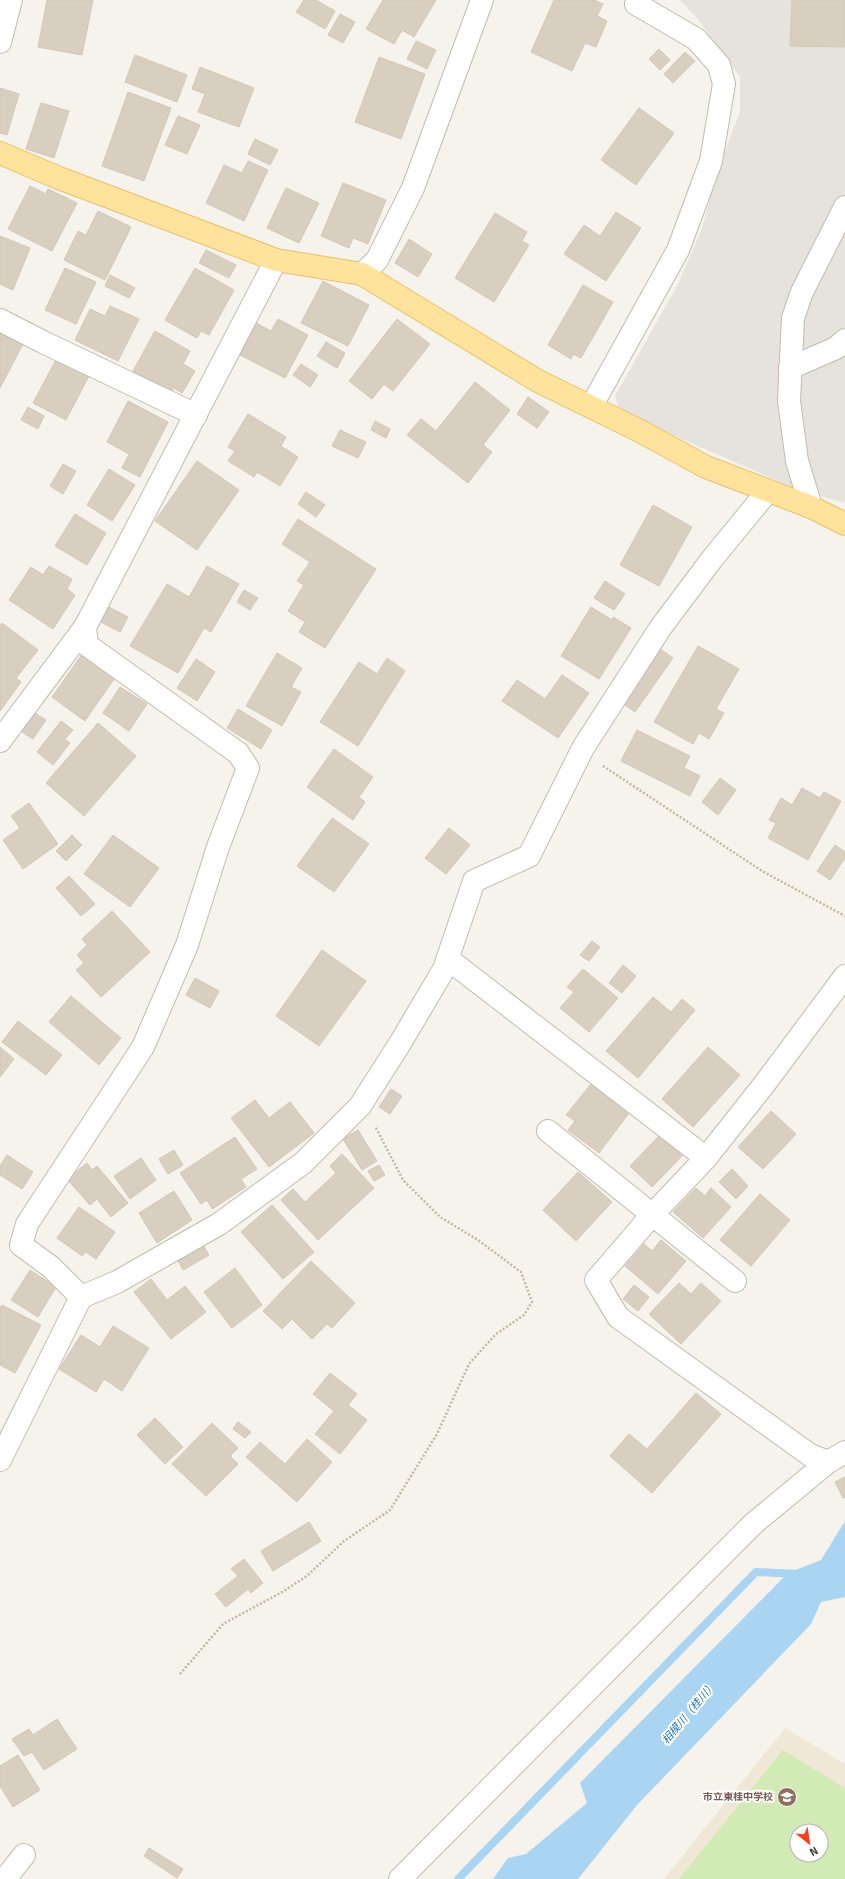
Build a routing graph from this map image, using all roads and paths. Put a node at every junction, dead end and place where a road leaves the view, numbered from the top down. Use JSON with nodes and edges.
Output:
{"nodes":[{"id":1,"x":11,"y":0,"type":"edge"},
{"id":2,"x":482,"y":0,"type":"edge"},
{"id":3,"x":634,"y":1,"type":"edge"},
{"id":4,"x":0,"y":42,"type":"edge"},
{"id":5,"x":0,"y":153,"type":"edge"},
{"id":6,"x":845,"y":207,"type":"edge"},
{"id":7,"x":276,"y":260,"type":"junction"},
{"id":8,"x":362,"y":274,"type":"junction"},
{"id":9,"x":0,"y":320,"type":"edge"},
{"id":10,"x":845,"y":340,"type":"edge"},
{"id":11,"x":790,"y":368,"type":"junction"},
{"id":12,"x":591,"y":407,"type":"junction"},
{"id":13,"x":196,"y":415,"type":"junction"},
{"id":14,"x":768,"y":492,"type":"junction"},
{"id":15,"x":811,"y":507,"type":"junction"},
{"id":16,"x":845,"y":524,"type":"edge"},
{"id":17,"x":85,"y":627,"type":"junction"},
{"id":18,"x":0,"y":740,"type":"edge"},
{"id":19,"x":583,"y":748,"type":"junction"},
{"id":20,"x":845,"y":916,"type":"edge"},
{"id":21,"x":448,"y":959,"type":"junction"},
{"id":22,"x":845,"y":976,"type":"edge"},
{"id":23,"x":360,"y":1106,"type":"junction"},
{"id":24,"x":548,"y":1131,"type":"dead end"},
{"id":25,"x":706,"y":1158,"type":"junction"},
{"id":26,"x":652,"y":1215,"type":"junction"},
{"id":27,"x":735,"y":1281,"type":"dead end"},
{"id":28,"x":81,"y":1297,"type":"junction"},
{"id":29,"x":836,"y":1457,"type":"edge"},
{"id":30,"x":0,"y":1460,"type":"edge"},
{"id":31,"x":180,"y":1674,"type":"dead end"},
{"id":32,"x":24,"y":1855,"type":"dead end"},
{"id":33,"x":5,"y":1879,"type":"edge"},
{"id":34,"x":400,"y":1879,"type":"edge"}],
"edges":[{"from":1,"to":4,"type":"street"},
{"from":2,"to":8,"type":"street"},
{"from":3,"to":12,"type":"street"},
{"from":5,"to":7,"type":"main road"},
{"from":6,"to":11,"type":"street"},
{"from":7,"to":8,"type":"main road"},
{"from":7,"to":13,"type":"street"},
{"from":8,"to":12,"type":"main road"},
{"from":9,"to":13,"type":"street"},
{"from":10,"to":11,"type":"street"},
{"from":11,"to":15,"type":"street"},
{"from":12,"to":14,"type":"main road"},
{"from":13,"to":17,"type":"street"},
{"from":14,"to":15,"type":"main road"},
{"from":14,"to":19,"type":"street"},
{"from":15,"to":16,"type":"main road"},
{"from":17,"to":18,"type":"street"},
{"from":17,"to":28,"type":"street"},
{"from":19,"to":20,"type":"path"},
{"from":19,"to":21,"type":"street"},
{"from":21,"to":23,"type":"street"},
{"from":21,"to":25,"type":"street"},
{"from":22,"to":25,"type":"street"},
{"from":23,"to":28,"type":"street"},
{"from":23,"to":31,"type":"path"},
{"from":24,"to":26,"type":"street"},
{"from":25,"to":26,"type":"street"},
{"from":26,"to":27,"type":"street"},
{"from":26,"to":29,"type":"street"},
{"from":28,"to":30,"type":"street"},
{"from":29,"to":34,"type":"street"},
{"from":32,"to":33,"type":"street"}]}
